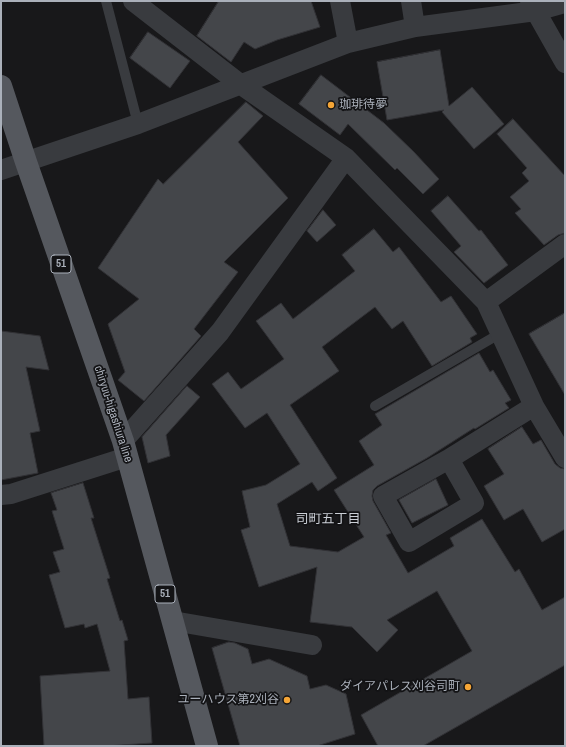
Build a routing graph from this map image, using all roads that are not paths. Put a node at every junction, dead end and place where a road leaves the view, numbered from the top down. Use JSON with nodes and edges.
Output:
{"nodes":[{"id":1,"x":106,"y":1,"type":"edge"},
{"id":2,"x":133,"y":1,"type":"edge"},
{"id":3,"x":340,"y":1,"type":"edge"},
{"id":4,"x":411,"y":1,"type":"edge"},
{"id":5,"x":565,"y":3,"type":"edge"},
{"id":6,"x":533,"y":6,"type":"edge"},
{"id":7,"x":415,"y":27,"type":"junction"},
{"id":8,"x":348,"y":43,"type":"junction"},
{"id":9,"x":565,"y":64,"type":"edge"},
{"id":10,"x":240,"y":84,"type":"junction"},
{"id":11,"x":1,"y":86,"type":"edge"},
{"id":12,"x":138,"y":124,"type":"junction"},
{"id":13,"x":346,"y":158,"type":"junction"},
{"id":14,"x":26,"y":162,"type":"junction"},
{"id":15,"x":1,"y":170,"type":"edge"},
{"id":16,"x":565,"y":244,"type":"edge"},
{"id":17,"x":486,"y":302,"type":"junction"},
{"id":18,"x":501,"y":333,"type":"junction"},
{"id":19,"x":375,"y":406,"type":"dead end"},
{"id":20,"x":534,"y":406,"type":"junction"},
{"id":21,"x":125,"y":449,"type":"junction"},
{"id":22,"x":565,"y":458,"type":"edge"},
{"id":23,"x":449,"y":459,"type":"junction"},
{"id":24,"x":1,"y":495,"type":"edge"},
{"id":25,"x":173,"y":621,"type":"junction"},
{"id":26,"x":312,"y":645,"type":"dead end"},
{"id":27,"x":207,"y":746,"type":"edge"}],
"edges":[{"from":1,"to":12,"type":"lane"},
{"from":2,"to":10,"type":"street"},
{"from":3,"to":8,"type":"street"},
{"from":4,"to":7,"type":"street"},
{"from":5,"to":6,"type":"street"},
{"from":6,"to":7,"type":"street"},
{"from":6,"to":9,"type":"street"},
{"from":7,"to":8,"type":"street"},
{"from":8,"to":10,"type":"street"},
{"from":10,"to":12,"type":"street"},
{"from":10,"to":13,"type":"street"},
{"from":11,"to":14,"type":"main road","name":"chiryuu-higashiura line","number":"51"},
{"from":12,"to":14,"type":"street"},
{"from":13,"to":17,"type":"street"},
{"from":13,"to":21,"type":"street"},
{"from":14,"to":15,"type":"street"},
{"from":14,"to":21,"type":"main road","name":"chiryuu-higashiura line","number":"51"},
{"from":16,"to":17,"type":"street"},
{"from":17,"to":18,"type":"street"},
{"from":18,"to":19,"type":"lane"},
{"from":18,"to":20,"type":"street"},
{"from":20,"to":22,"type":"street"},
{"from":20,"to":23,"type":"street"},
{"from":21,"to":24,"type":"street"},
{"from":21,"to":25,"type":"main road","name":"chiryuu-higashiura line","number":"51"},
{"from":23,"to":23,"type":"street"},
{"from":25,"to":26,"type":"street"},
{"from":25,"to":27,"type":"main road","name":"chiryuu-higashiura line","number":"51"}]}
